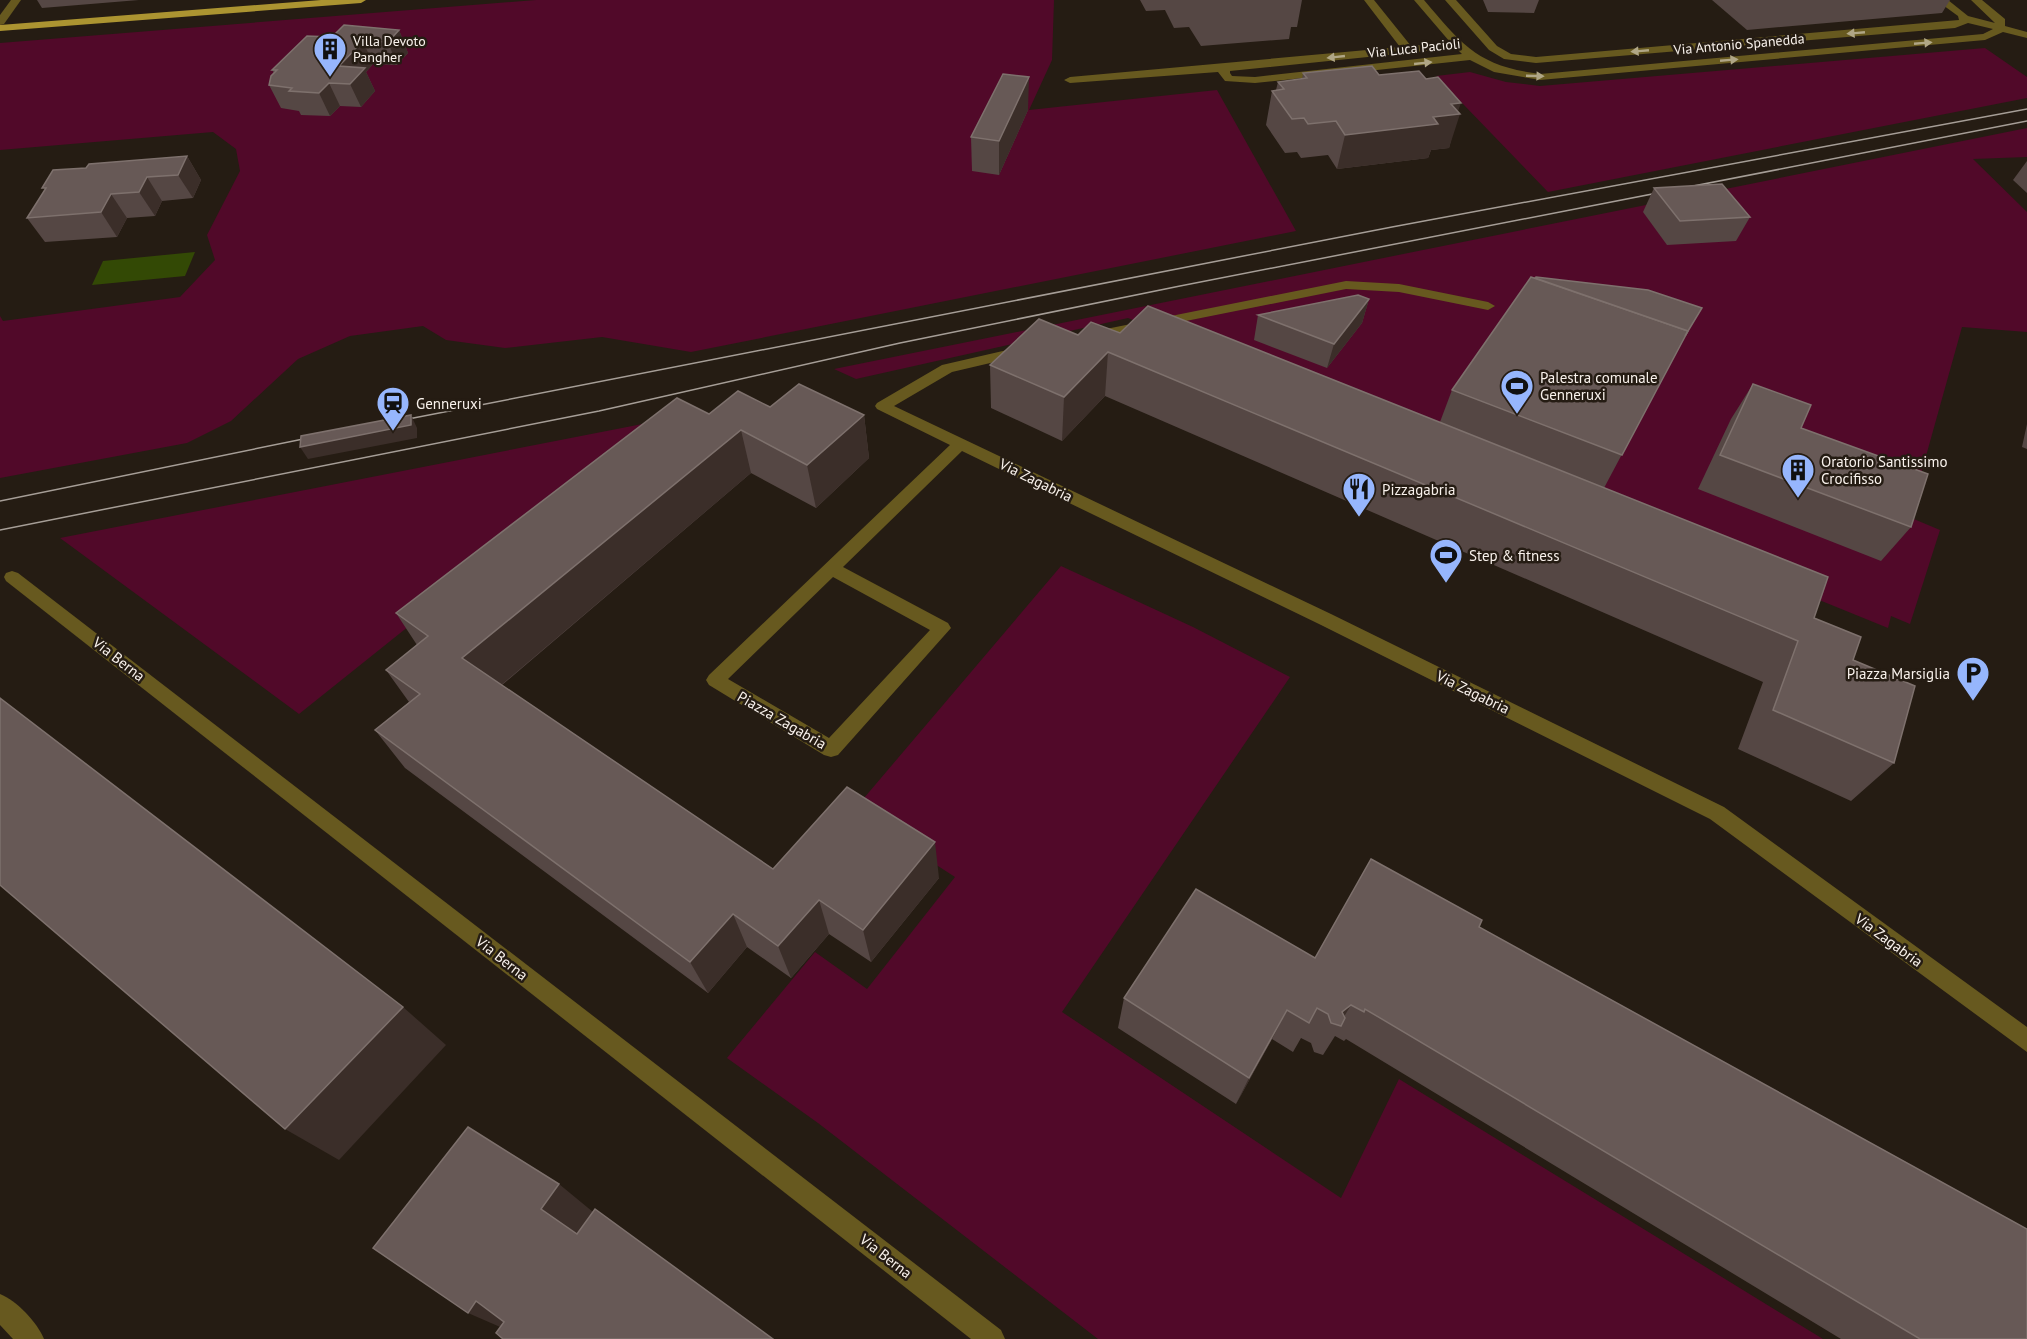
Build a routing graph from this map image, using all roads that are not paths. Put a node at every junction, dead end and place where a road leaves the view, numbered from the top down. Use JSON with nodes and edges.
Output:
{"nodes":[{"id":1,"x":16,"y":0,"type":"edge"},
{"id":2,"x":361,"y":0,"type":"edge"},
{"id":3,"x":1369,"y":0,"type":"edge"},
{"id":4,"x":1419,"y":0,"type":"edge"},
{"id":5,"x":1450,"y":0,"type":"edge"},
{"id":6,"x":1941,"y":0,"type":"edge"},
{"id":7,"x":1976,"y":0,"type":"edge"},
{"id":8,"x":1964,"y":18,"type":"junction"},
{"id":9,"x":0,"y":22,"type":"edge"},
{"id":10,"x":1999,"y":27,"type":"junction"},
{"id":11,"x":0,"y":28,"type":"edge"},
{"id":12,"x":2027,"y":35,"type":"edge"},
{"id":13,"x":1748,"y":42,"type":"junction"},
{"id":14,"x":1457,"y":45,"type":"junction"},
{"id":15,"x":1408,"y":50,"type":"junction"},
{"id":16,"x":1503,"y":54,"type":"junction"},
{"id":17,"x":1765,"y":57,"type":"junction"},
{"id":18,"x":1475,"y":60,"type":"junction"},
{"id":19,"x":1224,"y":68,"type":"junction"},
{"id":20,"x":1070,"y":80,"type":"dead end"},
{"id":21,"x":1488,"y":306,"type":"dead end"},
{"id":22,"x":1073,"y":340,"type":"edge"},
{"id":23,"x":1039,"y":347,"type":"edge"},
{"id":24,"x":961,"y":443,"type":"junction"},
{"id":25,"x":831,"y":568,"type":"junction"},
{"id":26,"x":12,"y":576,"type":"dead end"},
{"id":27,"x":2027,"y":1041,"type":"edge"},
{"id":28,"x":0,"y":1307,"type":"edge"},
{"id":29,"x":31,"y":1339,"type":"edge"},
{"id":30,"x":992,"y":1339,"type":"edge"}],
"edges":[{"from":1,"to":9,"type":"street"},
{"from":2,"to":11,"type":"main road"},
{"from":3,"to":15,"type":"street","name":"Via Luca Pacioli"},
{"from":4,"to":14,"type":"street","name":"Via Luca Pacioli"},
{"from":5,"to":16,"type":"street","name":"Via Luca Pacioli"},
{"from":6,"to":8,"type":"street"},
{"from":7,"to":10,"type":"street"},
{"from":8,"to":10,"type":"street"},
{"from":8,"to":13,"type":"street","name":"Via Antonio Spanedda","one_way":true},
{"from":10,"to":12,"type":"street"},
{"from":17,"to":10,"type":"street","name":"Via Antonio Spanedda","one_way":true},
{"from":13,"to":16,"type":"street","name":"Via Antonio Spanedda","one_way":true},
{"from":13,"to":17,"type":"street"},
{"from":14,"to":15,"type":"street","name":"Via Luca Pacioli"},
{"from":14,"to":18,"type":"street","name":"Via Luca Pacioli"},
{"from":15,"to":19,"type":"street","name":"Via Luca Pacioli","one_way":true},
{"from":16,"to":18,"type":"street","name":"Via Antonio Spanedda"},
{"from":18,"to":17,"type":"street","name":"Via Antonio Spanedda","one_way":true},
{"from":19,"to":18,"type":"street","name":"Via Luca Pacioli","one_way":true},
{"from":19,"to":20,"type":"street","name":"Via Luca Pacioli"},
{"from":21,"to":22,"type":"street"},
{"from":23,"to":24,"type":"street","name":"Via Zagabria"},
{"from":24,"to":25,"type":"street","name":"Piazza Zagabria"},
{"from":24,"to":27,"type":"street","name":"Via Zagabria"},
{"from":25,"to":25,"type":"street","name":"Piazza Zagabria"},
{"from":26,"to":30,"type":"street","name":"Via Berna"},
{"from":28,"to":29,"type":"street"}]}
